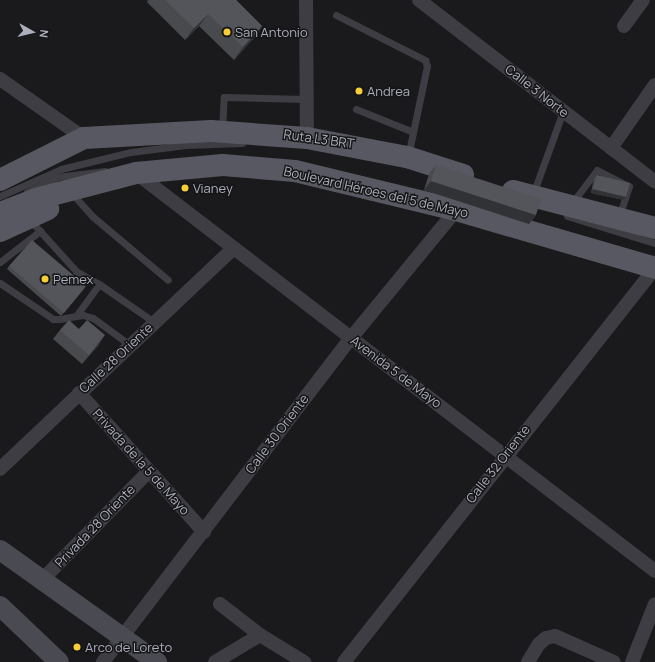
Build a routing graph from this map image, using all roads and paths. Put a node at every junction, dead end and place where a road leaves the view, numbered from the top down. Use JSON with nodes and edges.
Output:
{"nodes":[{"id":1,"x":306,"y":0,"type":"edge"},
{"id":2,"x":418,"y":0,"type":"edge"},
{"id":3,"x":643,"y":0,"type":"edge"},
{"id":4,"x":336,"y":15,"type":"dead end"},
{"id":5,"x":624,"y":26,"type":"dead end"},
{"id":6,"x":0,"y":79,"type":"edge"},
{"id":7,"x":655,"y":85,"type":"edge"},
{"id":8,"x":307,"y":99,"type":"junction"},
{"id":9,"x":356,"y":109,"type":"dead end"},
{"id":10,"x":563,"y":111,"type":"junction"},
{"id":11,"x":222,"y":132,"type":"junction"},
{"id":12,"x":413,"y":132,"type":"junction"},
{"id":13,"x":84,"y":138,"type":"junction"},
{"id":14,"x":252,"y":143,"type":"dead end"},
{"id":15,"x":314,"y":144,"type":"junction"},
{"id":16,"x":611,"y":148,"type":"junction"},
{"id":17,"x":360,"y":157,"type":"dead end"},
{"id":18,"x":407,"y":157,"type":"junction"},
{"id":19,"x":0,"y":164,"type":"edge"},
{"id":20,"x":112,"y":170,"type":"dead end"},
{"id":21,"x":128,"y":171,"type":"junction"},
{"id":22,"x":0,"y":180,"type":"edge"},
{"id":23,"x":655,"y":182,"type":"edge"},
{"id":24,"x":0,"y":196,"type":"edge"},
{"id":25,"x":76,"y":198,"type":"junction"},
{"id":26,"x":529,"y":200,"type":"junction"},
{"id":27,"x":0,"y":205,"type":"edge"},
{"id":28,"x":456,"y":210,"type":"junction"},
{"id":29,"x":566,"y":210,"type":"junction"},
{"id":30,"x":0,"y":213,"type":"edge"},
{"id":31,"x":618,"y":219,"type":"junction"},
{"id":32,"x":34,"y":225,"type":"junction"},
{"id":33,"x":655,"y":228,"type":"edge"},
{"id":34,"x":0,"y":231,"type":"edge"},
{"id":35,"x":655,"y":243,"type":"edge"},
{"id":36,"x":233,"y":249,"type":"junction"},
{"id":37,"x":0,"y":262,"type":"edge"},
{"id":38,"x":655,"y":264,"type":"edge"},
{"id":39,"x":655,"y":268,"type":"edge"},
{"id":40,"x":168,"y":280,"type":"dead end"},
{"id":41,"x":0,"y":283,"type":"edge"},
{"id":42,"x":99,"y":284,"type":"junction"},
{"id":43,"x":76,"y":316,"type":"junction"},
{"id":44,"x":154,"y":322,"type":"junction"},
{"id":45,"x":351,"y":338,"type":"junction"},
{"id":46,"x":130,"y":345,"type":"junction"},
{"id":47,"x":79,"y":393,"type":"junction"},
{"id":48,"x":505,"y":455,"type":"junction"},
{"id":49,"x":0,"y":469,"type":"edge"},
{"id":50,"x":149,"y":471,"type":"junction"},
{"id":51,"x":204,"y":532,"type":"junction"},
{"id":52,"x":0,"y":550,"type":"edge"},
{"id":53,"x":655,"y":571,"type":"edge"},
{"id":54,"x":41,"y":581,"type":"junction"},
{"id":55,"x":220,"y":604,"type":"dead end"},
{"id":56,"x":655,"y":604,"type":"edge"},
{"id":57,"x":0,"y":606,"type":"edge"},
{"id":58,"x":260,"y":635,"type":"junction"},
{"id":59,"x":122,"y":637,"type":"junction"},
{"id":60,"x":59,"y":662,"type":"edge"},
{"id":61,"x":103,"y":662,"type":"edge"},
{"id":62,"x":156,"y":662,"type":"edge"},
{"id":63,"x":215,"y":662,"type":"edge"},
{"id":64,"x":304,"y":662,"type":"edge"},
{"id":65,"x":344,"y":662,"type":"edge"},
{"id":66,"x":528,"y":662,"type":"edge"},
{"id":67,"x":614,"y":662,"type":"edge"},
{"id":68,"x":632,"y":662,"type":"edge"}],
"edges":[{"from":1,"to":8,"type":"street"},
{"from":2,"to":10,"type":"street","name":"Calle 3 Norte"},
{"from":3,"to":5,"type":"street"},
{"from":4,"to":12,"type":"lane"},
{"from":6,"to":13,"type":"street"},
{"from":7,"to":16,"type":"street"},
{"from":8,"to":11,"type":"lane"},
{"from":8,"to":15,"type":"street"},
{"from":9,"to":12,"type":"lane"},
{"from":10,"to":16,"type":"street","name":"Calle 3 Norte"},
{"from":10,"to":26,"type":"lane"},
{"from":11,"to":13,"type":"main road"},
{"from":11,"to":15,"type":"main road"},
{"from":12,"to":18,"type":"lane"},
{"from":13,"to":19,"type":"main road"},
{"from":13,"to":22,"type":"main road"},
{"from":14,"to":24,"type":"lane"},
{"from":15,"to":17,"type":"lane","name":"Ruta L3 BRT"},
{"from":15,"to":18,"type":"main road"},
{"from":16,"to":23,"type":"street","name":"Calle 3 Norte"},
{"from":18,"to":26,"type":"main road"},
{"from":20,"to":27,"type":"lane"},
{"from":21,"to":25,"type":"main road"},
{"from":21,"to":28,"type":"main road","name":"Boulevard Héroes del 5 de Mayo"},
{"from":21,"to":30,"type":"main road","name":"Boulevard Héroes del 5 de Mayo"},
{"from":21,"to":36,"type":"street","name":"Avenida 5 de Mayo"},
{"from":21,"to":38,"type":"lane"},
{"from":25,"to":32,"type":"main road"},
{"from":25,"to":40,"type":"lane"},
{"from":26,"to":29,"type":"main road"},
{"from":28,"to":39,"type":"main road","name":"Boulevard Héroes del 5 de Mayo"},
{"from":28,"to":45,"type":"street","name":"Calle 30 Oriente"},
{"from":29,"to":31,"type":"main road"},
{"from":29,"to":31,"type":"lane"},
{"from":29,"to":35,"type":"lane"},
{"from":31,"to":33,"type":"main road"},
{"from":32,"to":34,"type":"main road"},
{"from":32,"to":37,"type":"lane"},
{"from":32,"to":42,"type":"lane"},
{"from":36,"to":44,"type":"street","name":"Calle 28 Oriente"},
{"from":36,"to":45,"type":"street","name":"Avenida 5 de Mayo"},
{"from":39,"to":48,"type":"street","name":"Calle 32 Oriente"},
{"from":41,"to":43,"type":"lane"},
{"from":42,"to":43,"type":"lane"},
{"from":42,"to":44,"type":"lane"},
{"from":43,"to":46,"type":"lane"},
{"from":44,"to":46,"type":"street","name":"Calle 28 Oriente"},
{"from":45,"to":48,"type":"street","name":"Avenida 5 de Mayo"},
{"from":45,"to":51,"type":"street","name":"Calle 30 Oriente"},
{"from":46,"to":47,"type":"street","name":"Calle 28 Oriente"},
{"from":47,"to":49,"type":"street","name":"Calle 28 Oriente"},
{"from":47,"to":50,"type":"street","name":"Privada de la 5 de Mayo"},
{"from":48,"to":53,"type":"street","name":"Avenida 5 de Mayo"},
{"from":48,"to":65,"type":"street","name":"Calle 32 Oriente"},
{"from":50,"to":51,"type":"street","name":"Privada de la 5 de Mayo"},
{"from":50,"to":54,"type":"street","name":"Privada 28 Oriente"},
{"from":51,"to":59,"type":"street","name":"Calle 30 Oriente"},
{"from":52,"to":54,"type":"main road"},
{"from":54,"to":59,"type":"main road"},
{"from":55,"to":58,"type":"street"},
{"from":56,"to":68,"type":"street"},
{"from":57,"to":60,"type":"main road"},
{"from":58,"to":63,"type":"street"},
{"from":58,"to":64,"type":"street"},
{"from":59,"to":61,"type":"street","name":"Calle 30 Oriente"},
{"from":59,"to":62,"type":"main road"},
{"from":66,"to":67,"type":"street"}]}
